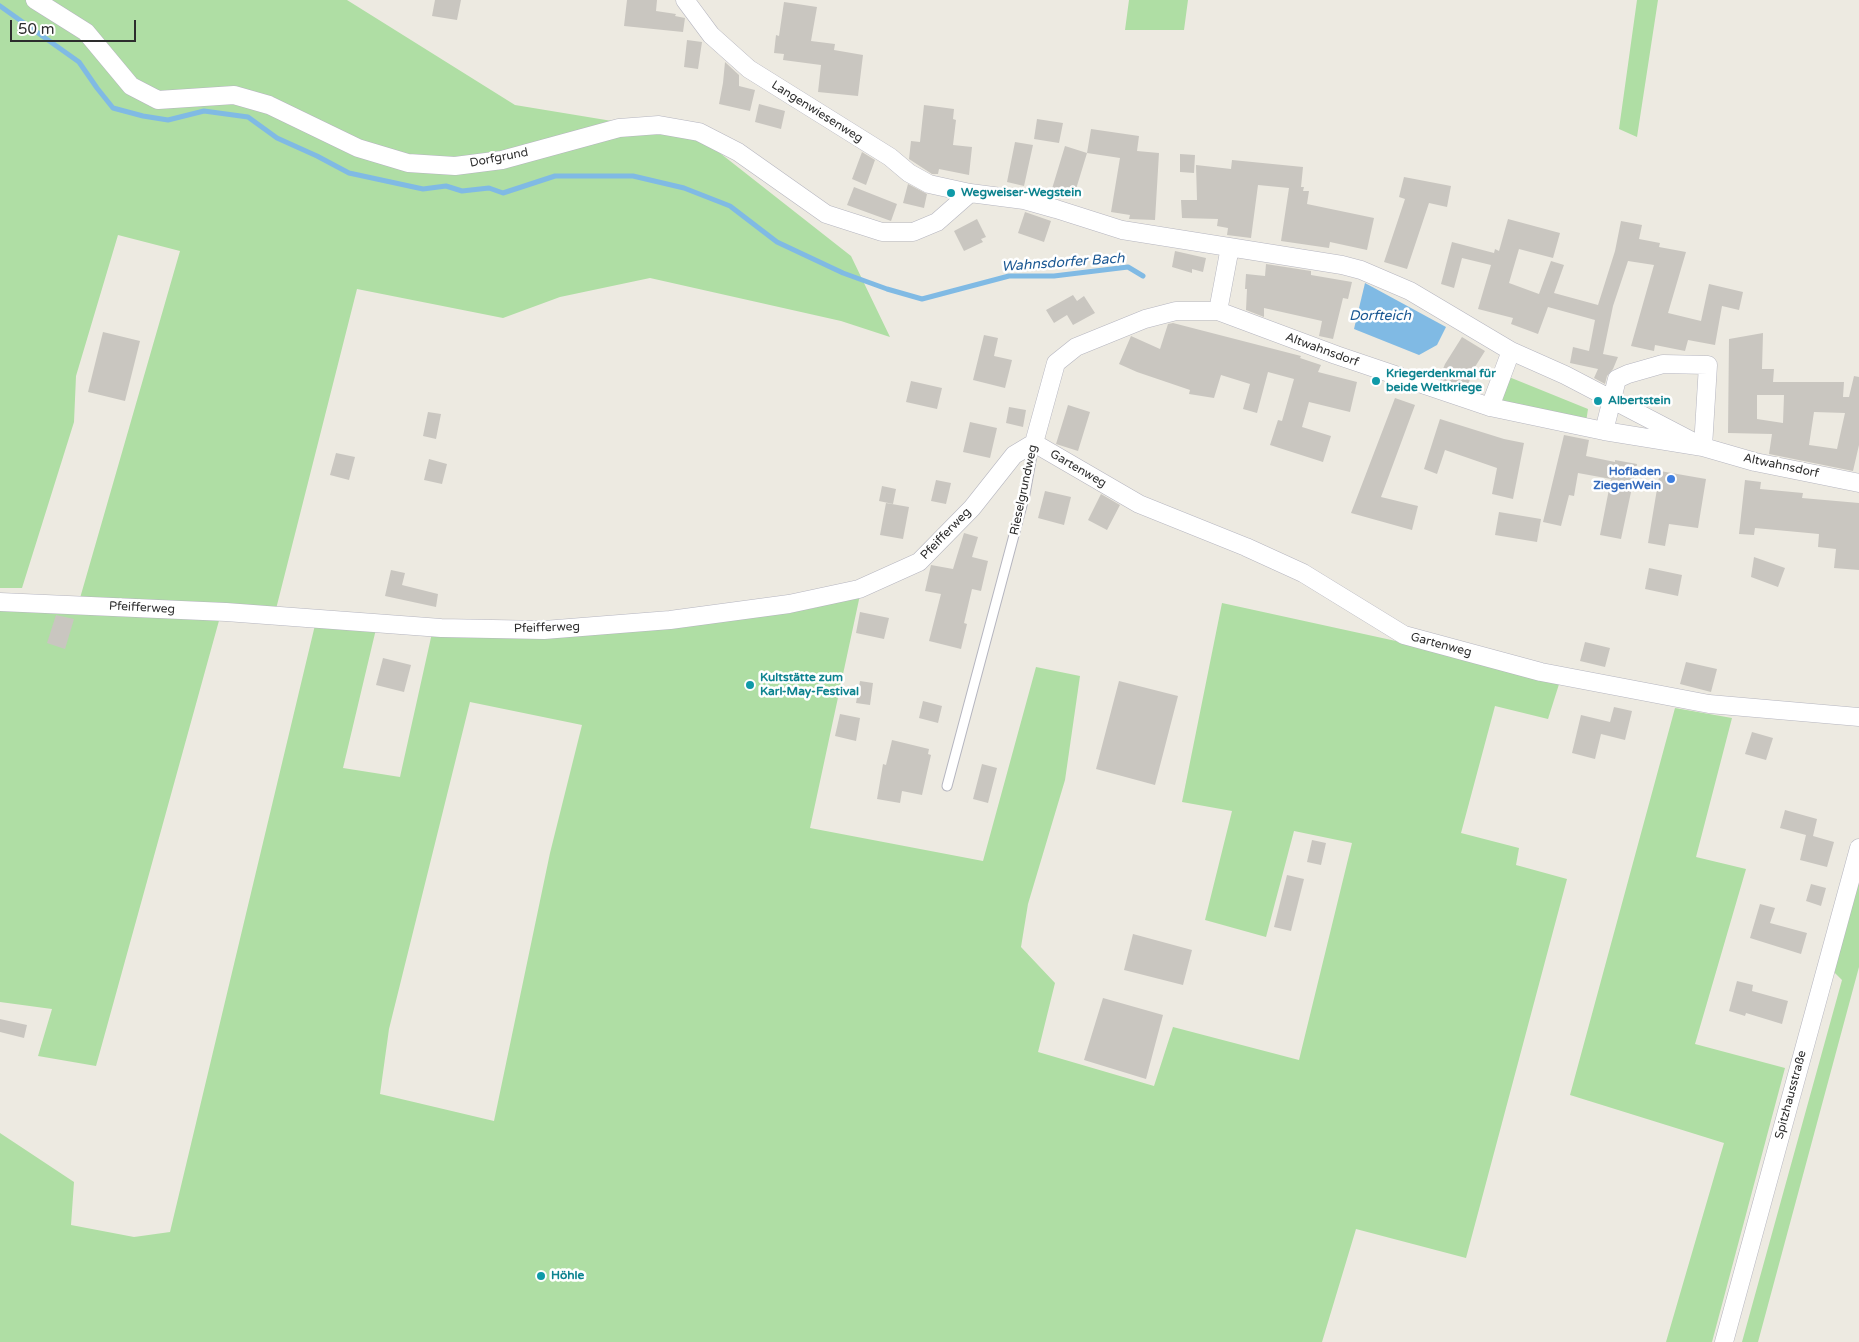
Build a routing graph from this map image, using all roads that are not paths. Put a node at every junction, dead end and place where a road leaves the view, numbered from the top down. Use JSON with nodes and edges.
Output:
{"nodes":[{"id":1,"x":35,"y":0,"type":"edge"},
{"id":2,"x":685,"y":0,"type":"edge"},
{"id":3,"x":970,"y":193,"type":"junction"},
{"id":4,"x":1230,"y":247,"type":"junction"},
{"id":5,"x":1218,"y":311,"type":"junction"},
{"id":6,"x":1511,"y":351,"type":"junction"},
{"id":7,"x":1613,"y":401,"type":"junction"},
{"id":8,"x":1490,"y":407,"type":"junction"},
{"id":9,"x":1604,"y":431,"type":"junction"},
{"id":10,"x":1034,"y":443,"type":"junction"},
{"id":11,"x":1703,"y":447,"type":"junction"},
{"id":12,"x":1859,"y":482,"type":"edge"},
{"id":13,"x":0,"y":602,"type":"edge"},
{"id":14,"x":1859,"y":717,"type":"edge"},
{"id":15,"x":947,"y":786,"type":"dead end"},
{"id":16,"x":1859,"y":848,"type":"edge"},
{"id":17,"x":1724,"y":1342,"type":"edge"}],
"edges":[{"from":1,"to":3,"type":"street","name":"Dorfgrund"},
{"from":2,"to":3,"type":"street","name":"Langenwiesenweg"},
{"from":3,"to":4,"type":"street","name":"Altwahnsdorf"},
{"from":4,"to":5,"type":"street"},
{"from":4,"to":6,"type":"street","name":"Altwahnsdorf"},
{"from":5,"to":8,"type":"street","name":"Altwahnsdorf"},
{"from":5,"to":10,"type":"street","name":"Rieselgrundweg"},
{"from":6,"to":7,"type":"street","name":"Altwahnsdorf"},
{"from":6,"to":8,"type":"street"},
{"from":7,"to":9,"type":"street"},
{"from":7,"to":11,"type":"street","name":"Altwahnsdorf"},
{"from":7,"to":11,"type":"street"},
{"from":8,"to":9,"type":"street","name":"Altwahnsdorf"},
{"from":9,"to":11,"type":"street","name":"Altwahnsdorf"},
{"from":10,"to":13,"type":"street","name":"Pfeifferweg"},
{"from":10,"to":14,"type":"street","name":"Gartenweg"},
{"from":10,"to":15,"type":"lane","name":"Rieselgrundweg"},
{"from":11,"to":12,"type":"street","name":"Altwahnsdorf"},
{"from":16,"to":17,"type":"street","name":"Spitzhausstraße"}]}
